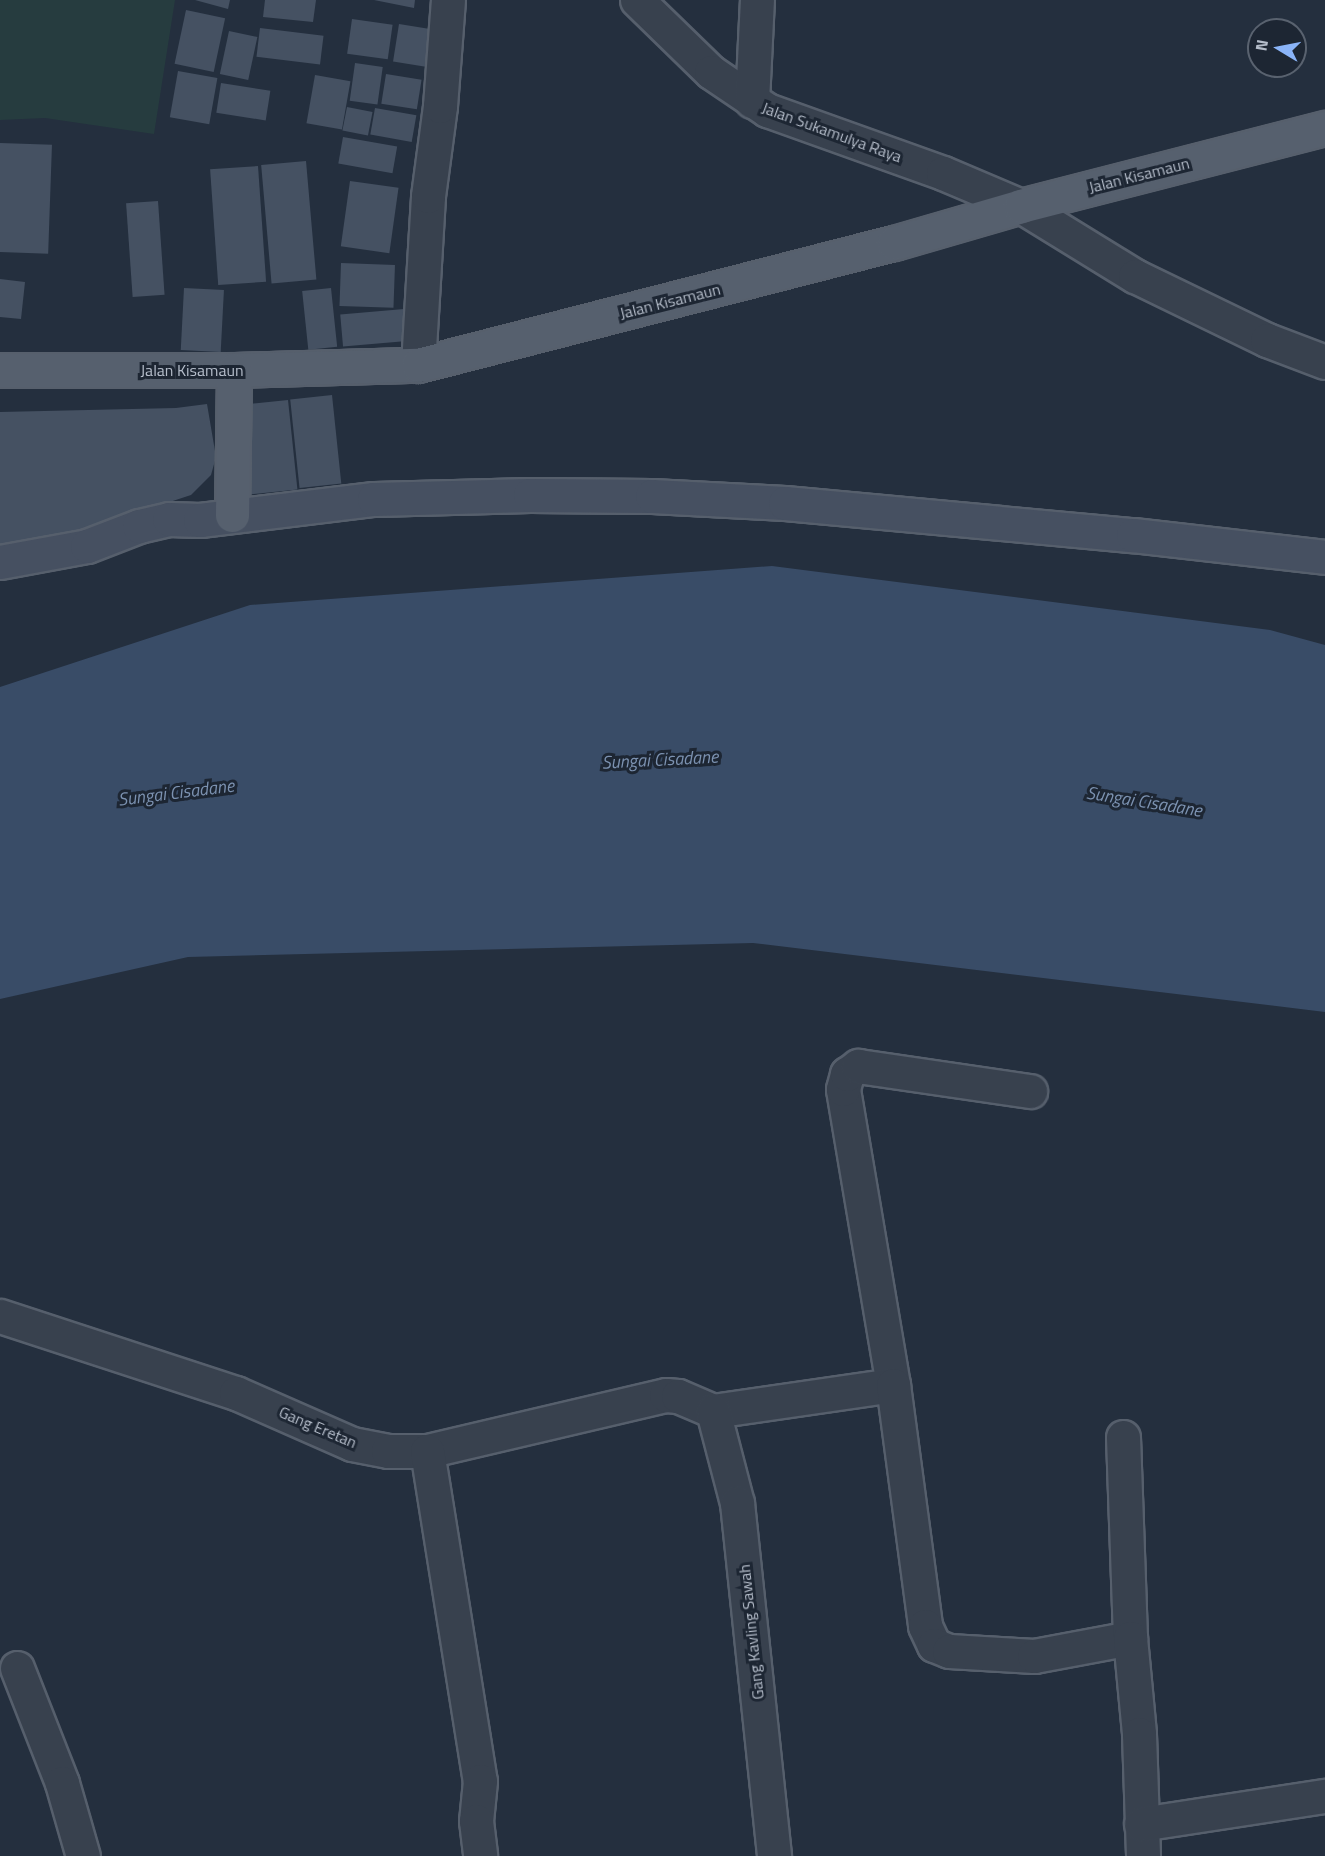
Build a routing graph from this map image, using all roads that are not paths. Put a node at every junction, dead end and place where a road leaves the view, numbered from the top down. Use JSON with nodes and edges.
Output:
{"nodes":[{"id":1,"x":448,"y":0,"type":"edge"},
{"id":2,"x":638,"y":0,"type":"edge"},
{"id":3,"x":757,"y":0,"type":"edge"},
{"id":4,"x":752,"y":101,"type":"junction"},
{"id":5,"x":1325,"y":128,"type":"edge"},
{"id":6,"x":1021,"y":206,"type":"junction"},
{"id":7,"x":1325,"y":362,"type":"edge"},
{"id":8,"x":418,"y":365,"type":"junction"},
{"id":9,"x":0,"y":370,"type":"edge"},
{"id":10,"x":234,"y":370,"type":"junction"},
{"id":11,"x":232,"y":515,"type":"junction"},
{"id":12,"x":1325,"y":557,"type":"edge"},
{"id":13,"x":0,"y":562,"type":"edge"},
{"id":14,"x":1030,"y":1091,"type":"dead end"},
{"id":15,"x":0,"y":1316,"type":"edge"},
{"id":16,"x":893,"y":1385,"type":"junction"},
{"id":17,"x":713,"y":1411,"type":"junction"},
{"id":18,"x":1123,"y":1437,"type":"dead end"},
{"id":19,"x":427,"y":1451,"type":"junction"},
{"id":20,"x":1130,"y":1638,"type":"junction"},
{"id":21,"x":17,"y":1668,"type":"dead end"},
{"id":22,"x":1325,"y":1796,"type":"edge"},
{"id":23,"x":1141,"y":1824,"type":"junction"},
{"id":24,"x":83,"y":1856,"type":"edge"},
{"id":25,"x":480,"y":1856,"type":"edge"},
{"id":26,"x":774,"y":1856,"type":"edge"},
{"id":27,"x":1143,"y":1856,"type":"edge"}],
"edges":[{"from":1,"to":8,"type":"street"},
{"from":2,"to":4,"type":"street","name":"Jalan Sukamulya Raya"},
{"from":3,"to":4,"type":"street"},
{"from":4,"to":6,"type":"street","name":"Jalan Sukamulya Raya"},
{"from":5,"to":6,"type":"main road","name":"Jalan Kisamaun"},
{"from":6,"to":7,"type":"street","name":"Jalan Sukamulya Raya"},
{"from":6,"to":8,"type":"main road","name":"Jalan Kisamaun"},
{"from":8,"to":10,"type":"main road","name":"Jalan Kisamaun"},
{"from":9,"to":10,"type":"main road","name":"Jalan Kisamaun"},
{"from":10,"to":11,"type":"main road"},
{"from":11,"to":12,"type":"street"},
{"from":11,"to":13,"type":"street"},
{"from":14,"to":16,"type":"street"},
{"from":15,"to":19,"type":"street","name":"Gang Eretan"},
{"from":16,"to":17,"type":"street"},
{"from":16,"to":20,"type":"street"},
{"from":17,"to":19,"type":"street","name":"Gang Eretan"},
{"from":17,"to":26,"type":"street","name":"Gang Kavling Sawah"},
{"from":18,"to":20,"type":"street"},
{"from":19,"to":25,"type":"street"},
{"from":20,"to":23,"type":"street"},
{"from":21,"to":24,"type":"street"},
{"from":22,"to":23,"type":"street"},
{"from":23,"to":27,"type":"street"}]}
